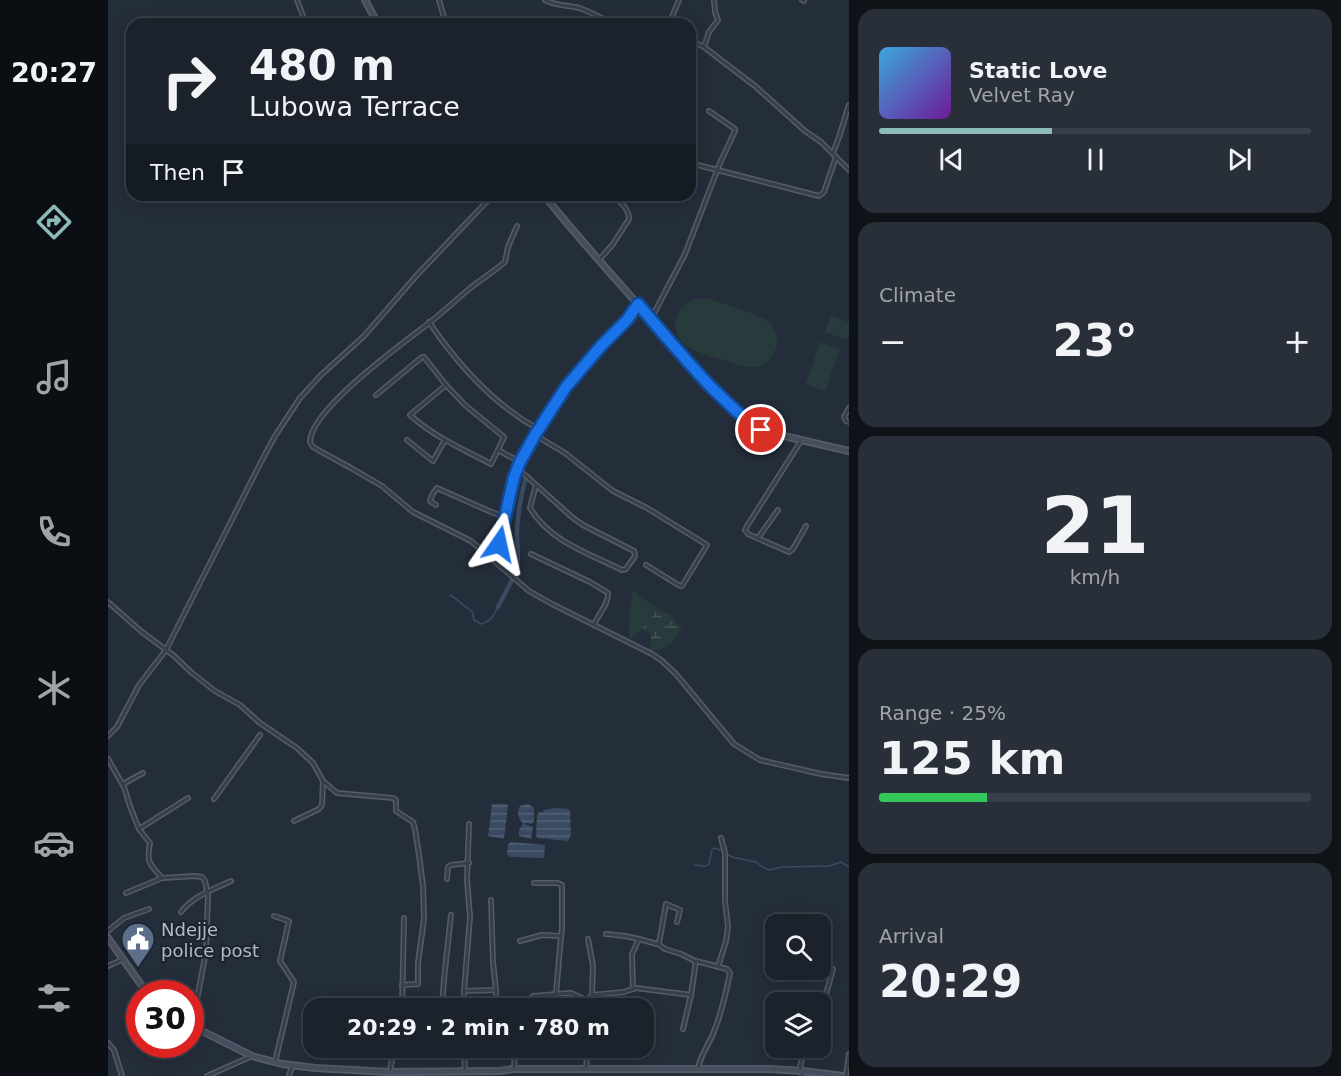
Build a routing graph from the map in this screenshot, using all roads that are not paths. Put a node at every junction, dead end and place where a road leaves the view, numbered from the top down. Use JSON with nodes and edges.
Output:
{"nodes":[{"id":1,"x":297,"y":0,"type":"edge"},
{"id":2,"x":365,"y":0,"type":"edge"},
{"id":3,"x":439,"y":0,"type":"edge"},
{"id":4,"x":545,"y":0,"type":"edge"},
{"id":5,"x":679,"y":0,"type":"edge"},
{"id":6,"x":714,"y":0,"type":"edge"},
{"id":7,"x":552,"y":2,"type":"edge"},
{"id":8,"x":304,"y":18,"type":"edge"},
{"id":9,"x":375,"y":18,"type":"edge"},
{"id":10,"x":444,"y":18,"type":"edge"},
{"id":11,"x":598,"y":18,"type":"edge"},
{"id":12,"x":672,"y":18,"type":"edge"},
{"id":13,"x":696,"y":43,"type":"edge"},
{"id":14,"x":704,"y":47,"type":"junction"},
{"id":15,"x":849,"y":105,"type":"edge"},
{"id":16,"x":709,"y":111,"type":"dead end"},
{"id":17,"x":833,"y":153,"type":"junction"},
{"id":18,"x":836,"y":157,"type":"junction"},
{"id":19,"x":696,"y":165,"type":"edge"},
{"id":20,"x":717,"y":170,"type":"junction"},
{"id":21,"x":849,"y":170,"type":"edge"},
{"id":22,"x":488,"y":201,"type":"edge"},
{"id":23,"x":549,"y":201,"type":"edge"},
{"id":24,"x":618,"y":201,"type":"edge"},
{"id":25,"x":517,"y":226,"type":"dead end"},
{"id":26,"x":599,"y":260,"type":"junction"},
{"id":27,"x":638,"y":304,"type":"junction"},
{"id":28,"x":651,"y":319,"type":"junction"},
{"id":29,"x":429,"y":322,"type":"junction"},
{"id":30,"x":446,"y":385,"type":"junction"},
{"id":31,"x":376,"y":395,"type":"dead end"},
{"id":32,"x":849,"y":408,"type":"edge"},
{"id":33,"x":849,"y":422,"type":"edge"},
{"id":34,"x":538,"y":429,"type":"junction"},
{"id":35,"x":535,"y":435,"type":"junction"},
{"id":36,"x":802,"y":439,"type":"junction"},
{"id":37,"x":407,"y":440,"type":"dead end"},
{"id":38,"x":445,"y":440,"type":"junction"},
{"id":39,"x":498,"y":450,"type":"junction"},
{"id":40,"x":849,"y":451,"type":"edge"},
{"id":41,"x":520,"y":462,"type":"junction"},
{"id":42,"x":517,"y":471,"type":"junction"},
{"id":43,"x":536,"y":485,"type":"junction"},
{"id":44,"x":436,"y":505,"type":"dead end"},
{"id":45,"x":778,"y":510,"type":"dead end"},
{"id":46,"x":504,"y":517,"type":"junction"},
{"id":47,"x":806,"y":526,"type":"dead end"},
{"id":48,"x":758,"y":538,"type":"junction"},
{"id":49,"x":531,"y":554,"type":"dead end"},
{"id":50,"x":496,"y":561,"type":"junction"},
{"id":51,"x":646,"y":565,"type":"dead end"},
{"id":52,"x":108,"y":602,"type":"edge"},
{"id":53,"x":594,"y":625,"type":"junction"},
{"id":54,"x":166,"y":650,"type":"junction"},
{"id":55,"x":260,"y":735,"type":"dead end"},
{"id":56,"x":108,"y":736,"type":"edge"},
{"id":57,"x":108,"y":759,"type":"edge"},
{"id":58,"x":143,"y":773,"type":"dead end"},
{"id":59,"x":849,"y":778,"type":"edge"},
{"id":60,"x":323,"y":781,"type":"junction"},
{"id":61,"x":123,"y":784,"type":"junction"},
{"id":62,"x":188,"y":798,"type":"dead end"},
{"id":63,"x":214,"y":799,"type":"dead end"},
{"id":64,"x":294,"y":820,"type":"dead end"},
{"id":65,"x":469,"y":824,"type":"dead end"},
{"id":66,"x":139,"y":829,"type":"junction"},
{"id":67,"x":721,"y":838,"type":"dead end"},
{"id":68,"x":469,"y":863,"type":"junction"},
{"id":69,"x":162,"y":879,"type":"junction"},
{"id":70,"x":447,"y":879,"type":"dead end"},
{"id":71,"x":231,"y":881,"type":"dead end"},
{"id":72,"x":534,"y":883,"type":"dead end"},
{"id":73,"x":207,"y":892,"type":"junction"},
{"id":74,"x":126,"y":893,"type":"dead end"},
{"id":75,"x":491,"y":900,"type":"dead end"},
{"id":76,"x":149,"y":909,"type":"dead end"},
{"id":77,"x":181,"y":912,"type":"dead end"},
{"id":78,"x":451,"y":915,"type":"dead end"},
{"id":79,"x":274,"y":916,"type":"dead end"},
{"id":80,"x":404,"y":918,"type":"dead end"},
{"id":81,"x":676,"y":922,"type":"dead end"},
{"id":82,"x":108,"y":931,"type":"edge"},
{"id":83,"x":606,"y":934,"type":"dead end"},
{"id":84,"x":561,"y":936,"type":"junction"},
{"id":85,"x":108,"y":938,"type":"edge"},
{"id":86,"x":588,"y":939,"type":"dead end"},
{"id":87,"x":639,"y":939,"type":"junction"},
{"id":88,"x":520,"y":941,"type":"dead end"},
{"id":89,"x":658,"y":944,"type":"junction"},
{"id":90,"x":124,"y":959,"type":"junction"},
{"id":91,"x":695,"y":961,"type":"junction"},
{"id":92,"x":108,"y":966,"type":"edge"},
{"id":93,"x":718,"y":967,"type":"junction"},
{"id":94,"x":833,"y":969,"type":"dead end"},
{"id":95,"x":138,"y":980,"type":"edge"},
{"id":96,"x":200,"y":980,"type":"edge"},
{"id":97,"x":402,"y":985,"type":"junction"},
{"id":98,"x":633,"y":989,"type":"junction"},
{"id":99,"x":496,"y":990,"type":"junction"},
{"id":100,"x":464,"y":991,"type":"junction"},
{"id":101,"x":827,"y":992,"type":"edge"},
{"id":102,"x":556,"y":994,"type":"junction"},
{"id":103,"x":592,"y":995,"type":"junction"},
{"id":104,"x":691,"y":995,"type":"junction"},
{"id":105,"x":402,"y":998,"type":"edge"},
{"id":106,"x":443,"y":998,"type":"edge"},
{"id":107,"x":464,"y":998,"type":"edge"},
{"id":108,"x":496,"y":998,"type":"edge"},
{"id":109,"x":531,"y":998,"type":"edge"},
{"id":110,"x":582,"y":998,"type":"edge"},
{"id":111,"x":588,"y":998,"type":"edge"},
{"id":112,"x":683,"y":1029,"type":"dead end"},
{"id":113,"x":204,"y":1032,"type":"edge"},
{"id":114,"x":108,"y":1043,"type":"edge"},
{"id":115,"x":849,"y":1054,"type":"edge"},
{"id":116,"x":252,"y":1056,"type":"junction"},
{"id":117,"x":392,"y":1058,"type":"edge"},
{"id":118,"x":464,"y":1058,"type":"edge"},
{"id":119,"x":514,"y":1058,"type":"edge"},
{"id":120,"x":587,"y":1058,"type":"edge"},
{"id":121,"x":802,"y":1058,"type":"edge"},
{"id":122,"x":275,"y":1062,"type":"junction"},
{"id":123,"x":292,"y":1065,"type":"junction"},
{"id":124,"x":586,"y":1068,"type":"junction"},
{"id":125,"x":326,"y":1069,"type":"junction"},
{"id":126,"x":514,"y":1069,"type":"junction"},
{"id":127,"x":535,"y":1069,"type":"junction"},
{"id":128,"x":596,"y":1069,"type":"junction"},
{"id":129,"x":628,"y":1069,"type":"junction"},
{"id":130,"x":664,"y":1069,"type":"junction"},
{"id":131,"x":684,"y":1069,"type":"junction"},
{"id":132,"x":698,"y":1069,"type":"junction"},
{"id":133,"x":717,"y":1069,"type":"junction"},
{"id":134,"x":465,"y":1071,"type":"junction"},
{"id":135,"x":390,"y":1072,"type":"junction"},
{"id":136,"x":358,"y":1073,"type":"edge"},
{"id":137,"x":498,"y":1073,"type":"edge"},
{"id":138,"x":802,"y":1073,"type":"edge"},
{"id":139,"x":374,"y":1074,"type":"edge"},
{"id":140,"x":399,"y":1074,"type":"edge"},
{"id":141,"x":431,"y":1074,"type":"edge"},
{"id":142,"x":833,"y":1075,"type":"edge"},
{"id":143,"x":122,"y":1076,"type":"edge"},
{"id":144,"x":207,"y":1076,"type":"edge"},
{"id":145,"x":289,"y":1076,"type":"edge"},
{"id":146,"x":326,"y":1076,"type":"edge"},
{"id":147,"x":532,"y":1076,"type":"edge"},
{"id":148,"x":595,"y":1076,"type":"edge"},
{"id":149,"x":627,"y":1076,"type":"edge"},
{"id":150,"x":663,"y":1076,"type":"edge"},
{"id":151,"x":683,"y":1076,"type":"edge"},
{"id":152,"x":716,"y":1076,"type":"edge"},
{"id":153,"x":844,"y":1076,"type":"edge"}],
"edges":[{"from":1,"to":8,"type":"street"},
{"from":2,"to":9,"type":"street"},
{"from":3,"to":10,"type":"street"},
{"from":4,"to":7,"type":"street"},
{"from":5,"to":12,"type":"street"},
{"from":6,"to":14,"type":"street"},
{"from":7,"to":11,"type":"street"},
{"from":13,"to":14,"type":"street"},
{"from":14,"to":17,"type":"street"},
{"from":15,"to":17,"type":"street"},
{"from":16,"to":20,"type":"street"},
{"from":17,"to":18,"type":"street"},
{"from":18,"to":20,"type":"street"},
{"from":18,"to":21,"type":"street"},
{"from":19,"to":20,"type":"street"},
{"from":20,"to":28,"type":"street"},
{"from":22,"to":54,"type":"street"},
{"from":23,"to":26,"type":"street"},
{"from":24,"to":26,"type":"street"},
{"from":25,"to":29,"type":"street"},
{"from":26,"to":27,"type":"street"},
{"from":27,"to":28,"type":"street"},
{"from":27,"to":34,"type":"street"},
{"from":28,"to":36,"type":"street"},
{"from":29,"to":34,"type":"street"},
{"from":29,"to":50,"type":"street"},
{"from":30,"to":31,"type":"street"},
{"from":30,"to":38,"type":"street"},
{"from":30,"to":39,"type":"street"},
{"from":32,"to":33,"type":"street"},
{"from":34,"to":35,"type":"street"},
{"from":35,"to":41,"type":"street"},
{"from":35,"to":51,"type":"street"},
{"from":36,"to":40,"type":"street"},
{"from":36,"to":48,"type":"street"},
{"from":37,"to":38,"type":"street"},
{"from":38,"to":39,"type":"street"},
{"from":39,"to":41,"type":"street"},
{"from":41,"to":42,"type":"street"},
{"from":42,"to":43,"type":"street"},
{"from":42,"to":46,"type":"street"},
{"from":43,"to":43,"type":"street"},
{"from":44,"to":46,"type":"street"},
{"from":45,"to":48,"type":"street"},
{"from":46,"to":50,"type":"street"},
{"from":47,"to":48,"type":"street"},
{"from":49,"to":53,"type":"street"},
{"from":50,"to":53,"type":"street"},
{"from":52,"to":54,"type":"street"},
{"from":53,"to":59,"type":"street"},
{"from":54,"to":56,"type":"street"},
{"from":54,"to":60,"type":"street"},
{"from":55,"to":63,"type":"street"},
{"from":57,"to":61,"type":"street"},
{"from":58,"to":61,"type":"street"},
{"from":60,"to":64,"type":"street"},
{"from":60,"to":97,"type":"street"},
{"from":61,"to":66,"type":"street"},
{"from":62,"to":66,"type":"street"},
{"from":65,"to":68,"type":"street"},
{"from":66,"to":69,"type":"street"},
{"from":67,"to":93,"type":"street"},
{"from":68,"to":70,"type":"street"},
{"from":68,"to":100,"type":"street"},
{"from":69,"to":73,"type":"street"},
{"from":69,"to":74,"type":"street"},
{"from":71,"to":73,"type":"street"},
{"from":72,"to":84,"type":"street"},
{"from":73,"to":77,"type":"street"},
{"from":73,"to":96,"type":"street"},
{"from":75,"to":99,"type":"street"},
{"from":76,"to":82,"type":"street"},
{"from":78,"to":106,"type":"street"},
{"from":79,"to":122,"type":"street"},
{"from":80,"to":97,"type":"street"},
{"from":81,"to":89,"type":"street"},
{"from":83,"to":87,"type":"street"},
{"from":84,"to":88,"type":"street"},
{"from":84,"to":102,"type":"street"},
{"from":85,"to":90,"type":"street"},
{"from":86,"to":103,"type":"street"},
{"from":87,"to":89,"type":"street"},
{"from":87,"to":98,"type":"street"},
{"from":89,"to":91,"type":"street"},
{"from":90,"to":92,"type":"street"},
{"from":90,"to":95,"type":"street"},
{"from":91,"to":93,"type":"street"},
{"from":91,"to":104,"type":"street"},
{"from":93,"to":132,"type":"street"},
{"from":94,"to":101,"type":"street"},
{"from":97,"to":105,"type":"street"},
{"from":98,"to":103,"type":"street"},
{"from":98,"to":104,"type":"street"},
{"from":99,"to":100,"type":"street"},
{"from":99,"to":108,"type":"street"},
{"from":100,"to":107,"type":"street"},
{"from":102,"to":109,"type":"street"},
{"from":102,"to":110,"type":"street"},
{"from":103,"to":111,"type":"street"},
{"from":104,"to":112,"type":"street"},
{"from":113,"to":116,"type":"street"},
{"from":114,"to":143,"type":"street"},
{"from":115,"to":153,"type":"street"},
{"from":116,"to":122,"type":"street"},
{"from":116,"to":144,"type":"street"},
{"from":117,"to":135,"type":"street"},
{"from":118,"to":134,"type":"street"},
{"from":119,"to":126,"type":"street"},
{"from":120,"to":124,"type":"street"},
{"from":121,"to":138,"type":"street"},
{"from":122,"to":123,"type":"street"},
{"from":123,"to":125,"type":"street"},
{"from":123,"to":145,"type":"street"},
{"from":124,"to":127,"type":"street"},
{"from":124,"to":128,"type":"street"},
{"from":125,"to":136,"type":"street"},
{"from":125,"to":146,"type":"street"},
{"from":126,"to":127,"type":"street"},
{"from":126,"to":137,"type":"street"},
{"from":127,"to":147,"type":"street"},
{"from":128,"to":129,"type":"street"},
{"from":128,"to":148,"type":"street"},
{"from":129,"to":130,"type":"street"},
{"from":129,"to":149,"type":"street"},
{"from":130,"to":131,"type":"street"},
{"from":130,"to":150,"type":"street"},
{"from":131,"to":132,"type":"street"},
{"from":131,"to":151,"type":"street"},
{"from":132,"to":133,"type":"street"},
{"from":133,"to":138,"type":"street"},
{"from":133,"to":152,"type":"street"},
{"from":134,"to":137,"type":"street"},
{"from":134,"to":141,"type":"street"},
{"from":135,"to":139,"type":"street"},
{"from":135,"to":140,"type":"street"},
{"from":136,"to":139,"type":"street"},
{"from":138,"to":142,"type":"street"},
{"from":140,"to":141,"type":"street"},
{"from":142,"to":153,"type":"street"}]}
